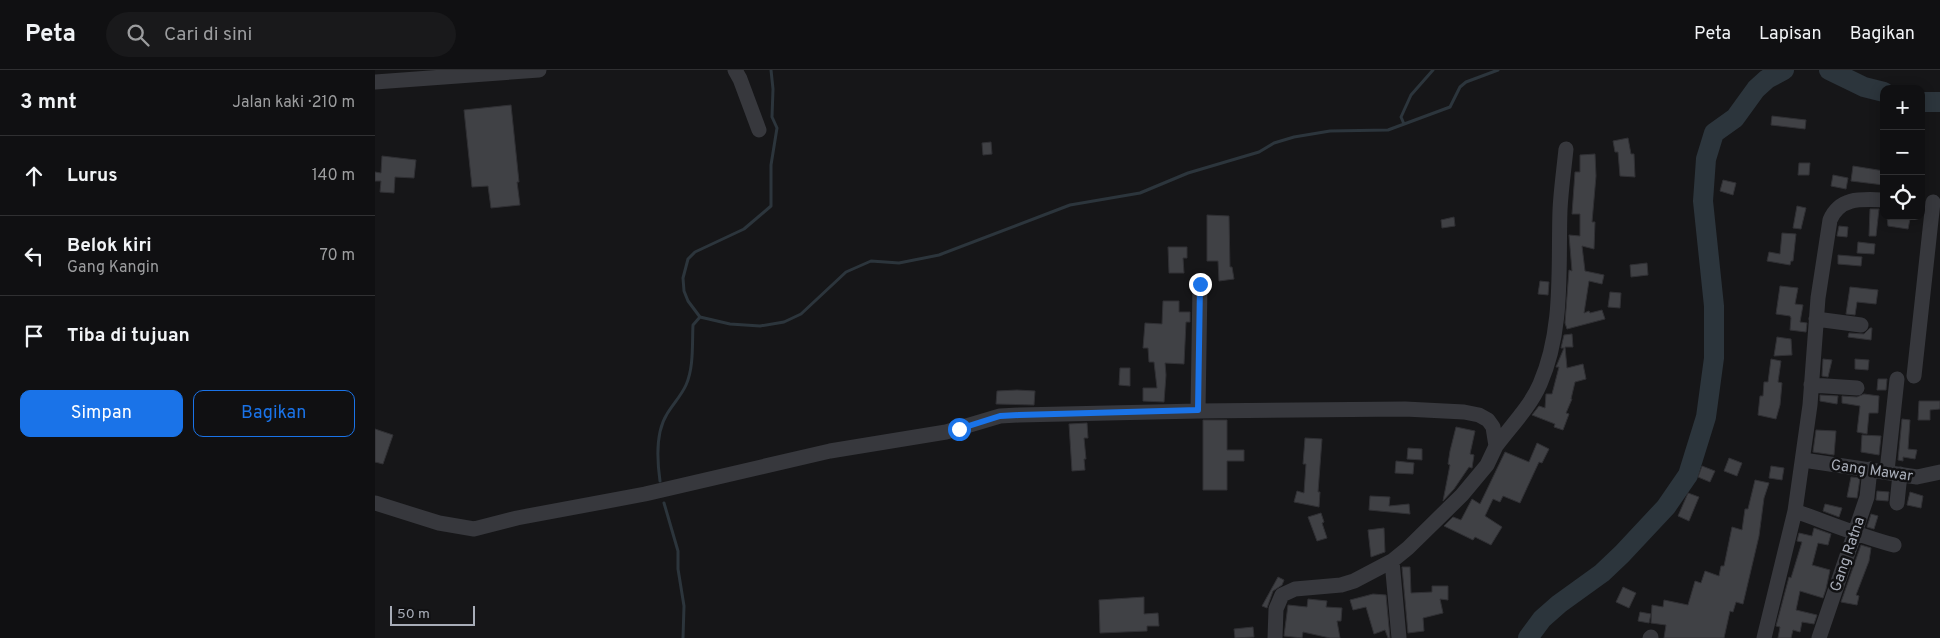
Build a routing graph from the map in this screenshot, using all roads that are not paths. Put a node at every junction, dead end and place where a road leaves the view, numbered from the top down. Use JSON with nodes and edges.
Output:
{"nodes":[{"id":1,"x":539,"y":70,"type":"edge"},
{"id":2,"x":735,"y":70,"type":"edge"},
{"id":3,"x":375,"y":82,"type":"edge"},
{"id":4,"x":759,"y":130,"type":"dead end"},
{"id":5,"x":1566,"y":148,"type":"dead end"},
{"id":6,"x":1880,"y":200,"type":"edge"},
{"id":7,"x":1932,"y":202,"type":"edge"},
{"id":8,"x":1200,"y":284,"type":"dead end"},
{"id":9,"x":1816,"y":319,"type":"junction"},
{"id":10,"x":1861,"y":325,"type":"dead end"},
{"id":11,"x":1914,"y":376,"type":"dead end"},
{"id":12,"x":1897,"y":379,"type":"dead end"},
{"id":13,"x":1811,"y":385,"type":"junction"},
{"id":14,"x":1857,"y":388,"type":"dead end"},
{"id":15,"x":1198,"y":410,"type":"junction"},
{"id":16,"x":1496,"y":446,"type":"junction"},
{"id":17,"x":1803,"y":460,"type":"junction"},
{"id":18,"x":1870,"y":469,"type":"junction"},
{"id":19,"x":1940,"y":472,"type":"edge"},
{"id":20,"x":1893,"y":473,"type":"junction"},
{"id":21,"x":375,"y":503,"type":"edge"},
{"id":22,"x":1897,"y":503,"type":"dead end"},
{"id":23,"x":1795,"y":511,"type":"junction"},
{"id":24,"x":1855,"y":534,"type":"junction"},
{"id":25,"x":1894,"y":546,"type":"dead end"},
{"id":26,"x":1392,"y":561,"type":"junction"},
{"id":27,"x":1275,"y":638,"type":"edge"},
{"id":28,"x":1399,"y":638,"type":"edge"},
{"id":29,"x":1764,"y":638,"type":"edge"},
{"id":30,"x":1819,"y":638,"type":"edge"}],
"edges":[{"from":1,"to":3,"type":"street"},
{"from":2,"to":4,"type":"street"},
{"from":5,"to":16,"type":"street"},
{"from":6,"to":9,"type":"street"},
{"from":7,"to":11,"type":"street"},
{"from":8,"to":15,"type":"street"},
{"from":9,"to":10,"type":"street"},
{"from":9,"to":13,"type":"street"},
{"from":12,"to":20,"type":"street"},
{"from":13,"to":14,"type":"street"},
{"from":13,"to":17,"type":"street"},
{"from":15,"to":16,"type":"street"},
{"from":15,"to":21,"type":"street"},
{"from":16,"to":26,"type":"street"},
{"from":17,"to":18,"type":"street","name":"Gang Mawar"},
{"from":17,"to":23,"type":"street"},
{"from":18,"to":20,"type":"street","name":"Gang Mawar"},
{"from":18,"to":24,"type":"street","name":"Gang Ratna"},
{"from":19,"to":20,"type":"street","name":"Gang Mawar"},
{"from":20,"to":22,"type":"street"},
{"from":23,"to":24,"type":"street"},
{"from":23,"to":29,"type":"street"},
{"from":24,"to":25,"type":"street"},
{"from":24,"to":30,"type":"street","name":"Gang Ratna"},
{"from":26,"to":27,"type":"street"},
{"from":26,"to":28,"type":"street"}]}
